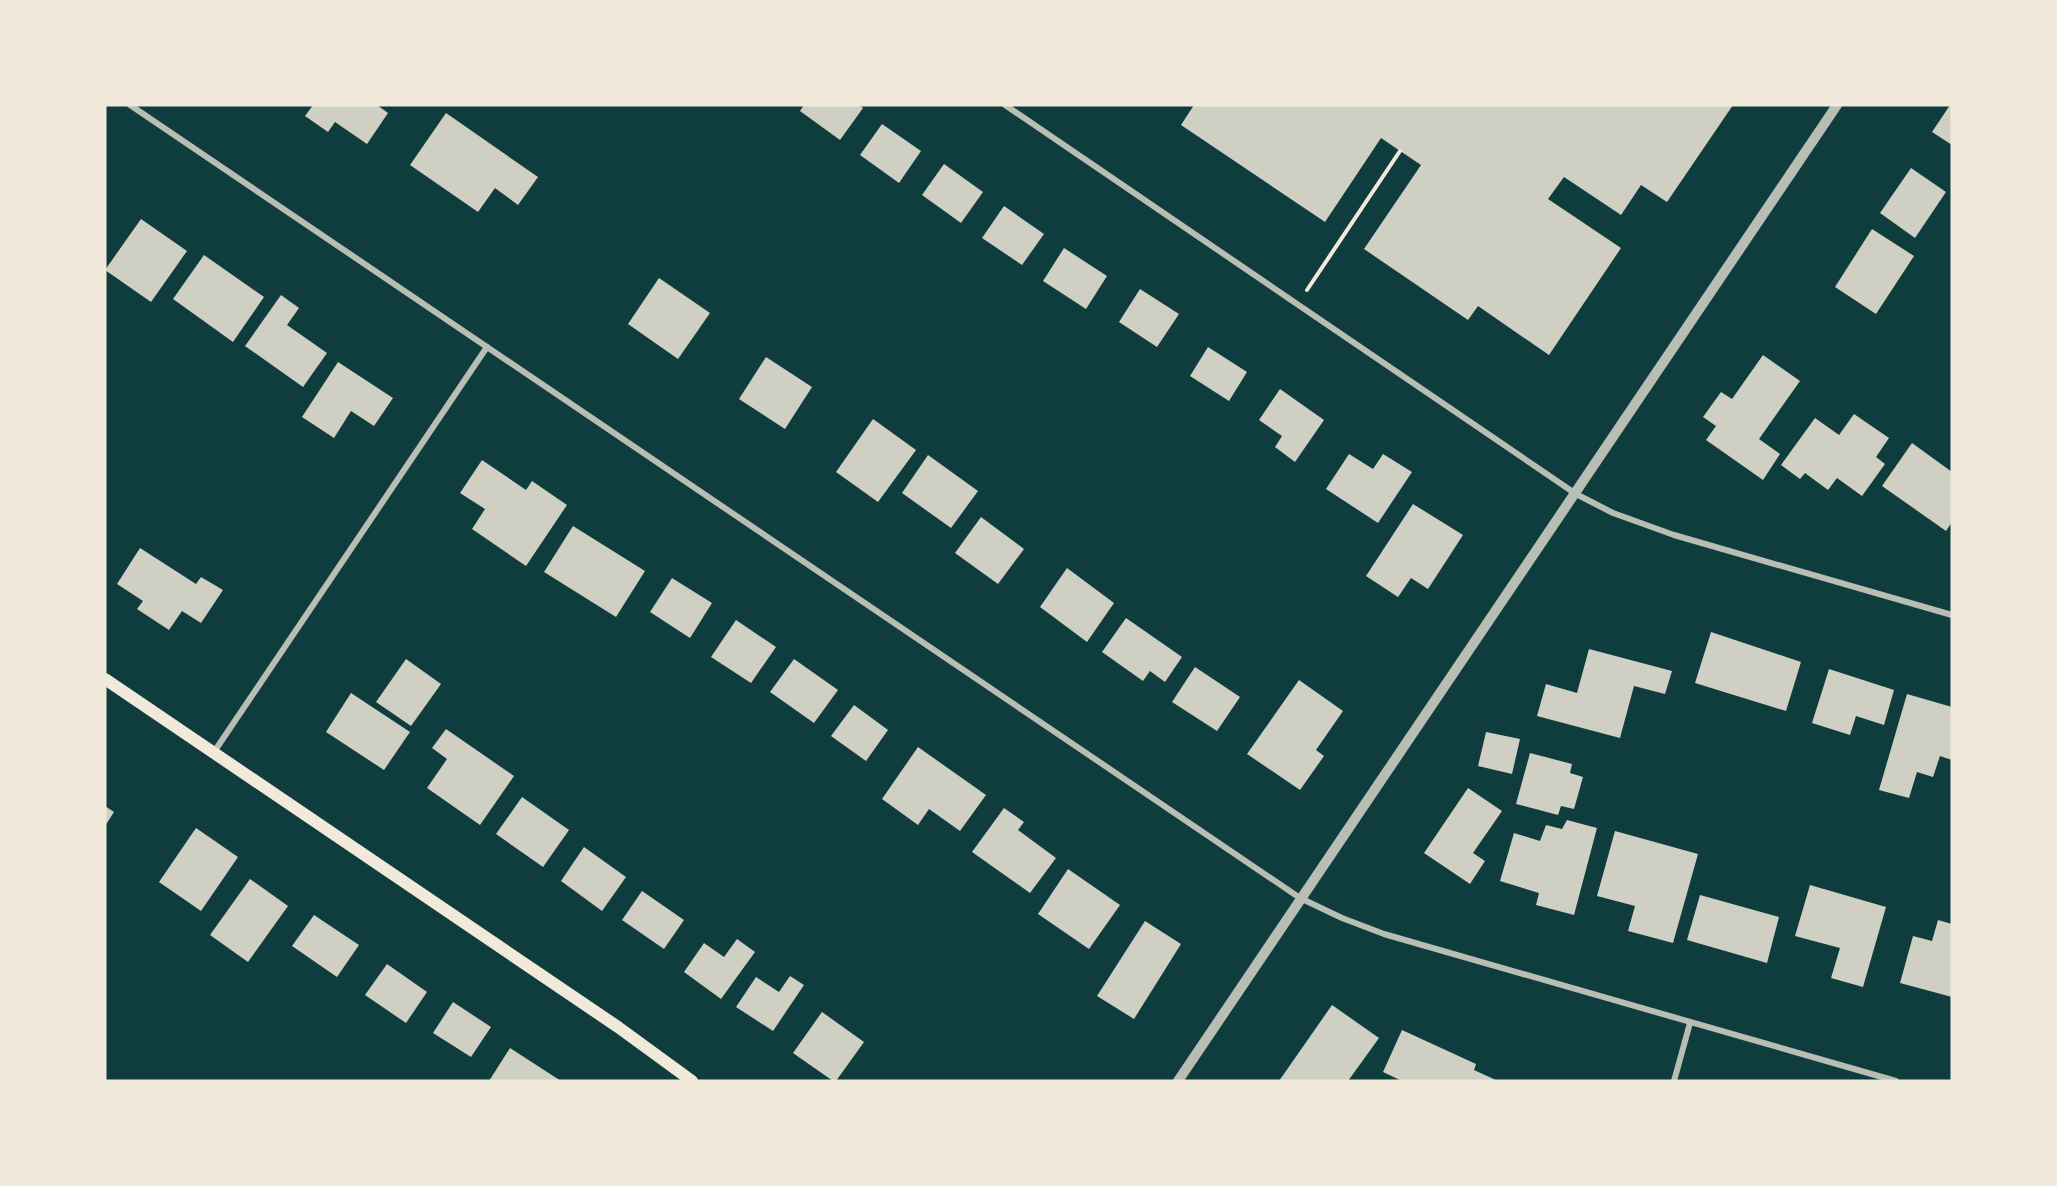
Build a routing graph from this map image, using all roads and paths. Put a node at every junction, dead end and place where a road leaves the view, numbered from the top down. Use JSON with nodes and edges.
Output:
{"nodes":[{"id":1,"x":130,"y":105,"type":"edge"},
{"id":2,"x":1005,"y":105,"type":"edge"},
{"id":3,"x":1837,"y":105,"type":"edge"},
{"id":4,"x":1400,"y":151,"type":"dead end"},
{"id":5,"x":1317,"y":275,"type":"dead end"},
{"id":6,"x":487,"y":347,"type":"junction"},
{"id":7,"x":1576,"y":494,"type":"junction"},
{"id":8,"x":1952,"y":615,"type":"edge"},
{"id":9,"x":105,"y":679,"type":"edge"},
{"id":10,"x":213,"y":753,"type":"junction"},
{"id":11,"x":1300,"y":898,"type":"junction"},
{"id":12,"x":1690,"y":1023,"type":"junction"},
{"id":13,"x":692,"y":1081,"type":"edge"},
{"id":14,"x":1178,"y":1081,"type":"edge"},
{"id":15,"x":1674,"y":1081,"type":"edge"},
{"id":16,"x":1896,"y":1081,"type":"edge"}],
"edges":[{"from":1,"to":6,"type":"street"},
{"from":2,"to":7,"type":"street"},
{"from":3,"to":7,"type":"street"},
{"from":4,"to":5,"type":"path"},
{"from":6,"to":10,"type":"street"},
{"from":6,"to":11,"type":"street"},
{"from":7,"to":8,"type":"street"},
{"from":7,"to":11,"type":"street"},
{"from":9,"to":10,"type":"main road"},
{"from":10,"to":13,"type":"main road"},
{"from":11,"to":12,"type":"street"},
{"from":11,"to":14,"type":"street"},
{"from":12,"to":15,"type":"street"},
{"from":12,"to":16,"type":"street"}]}
